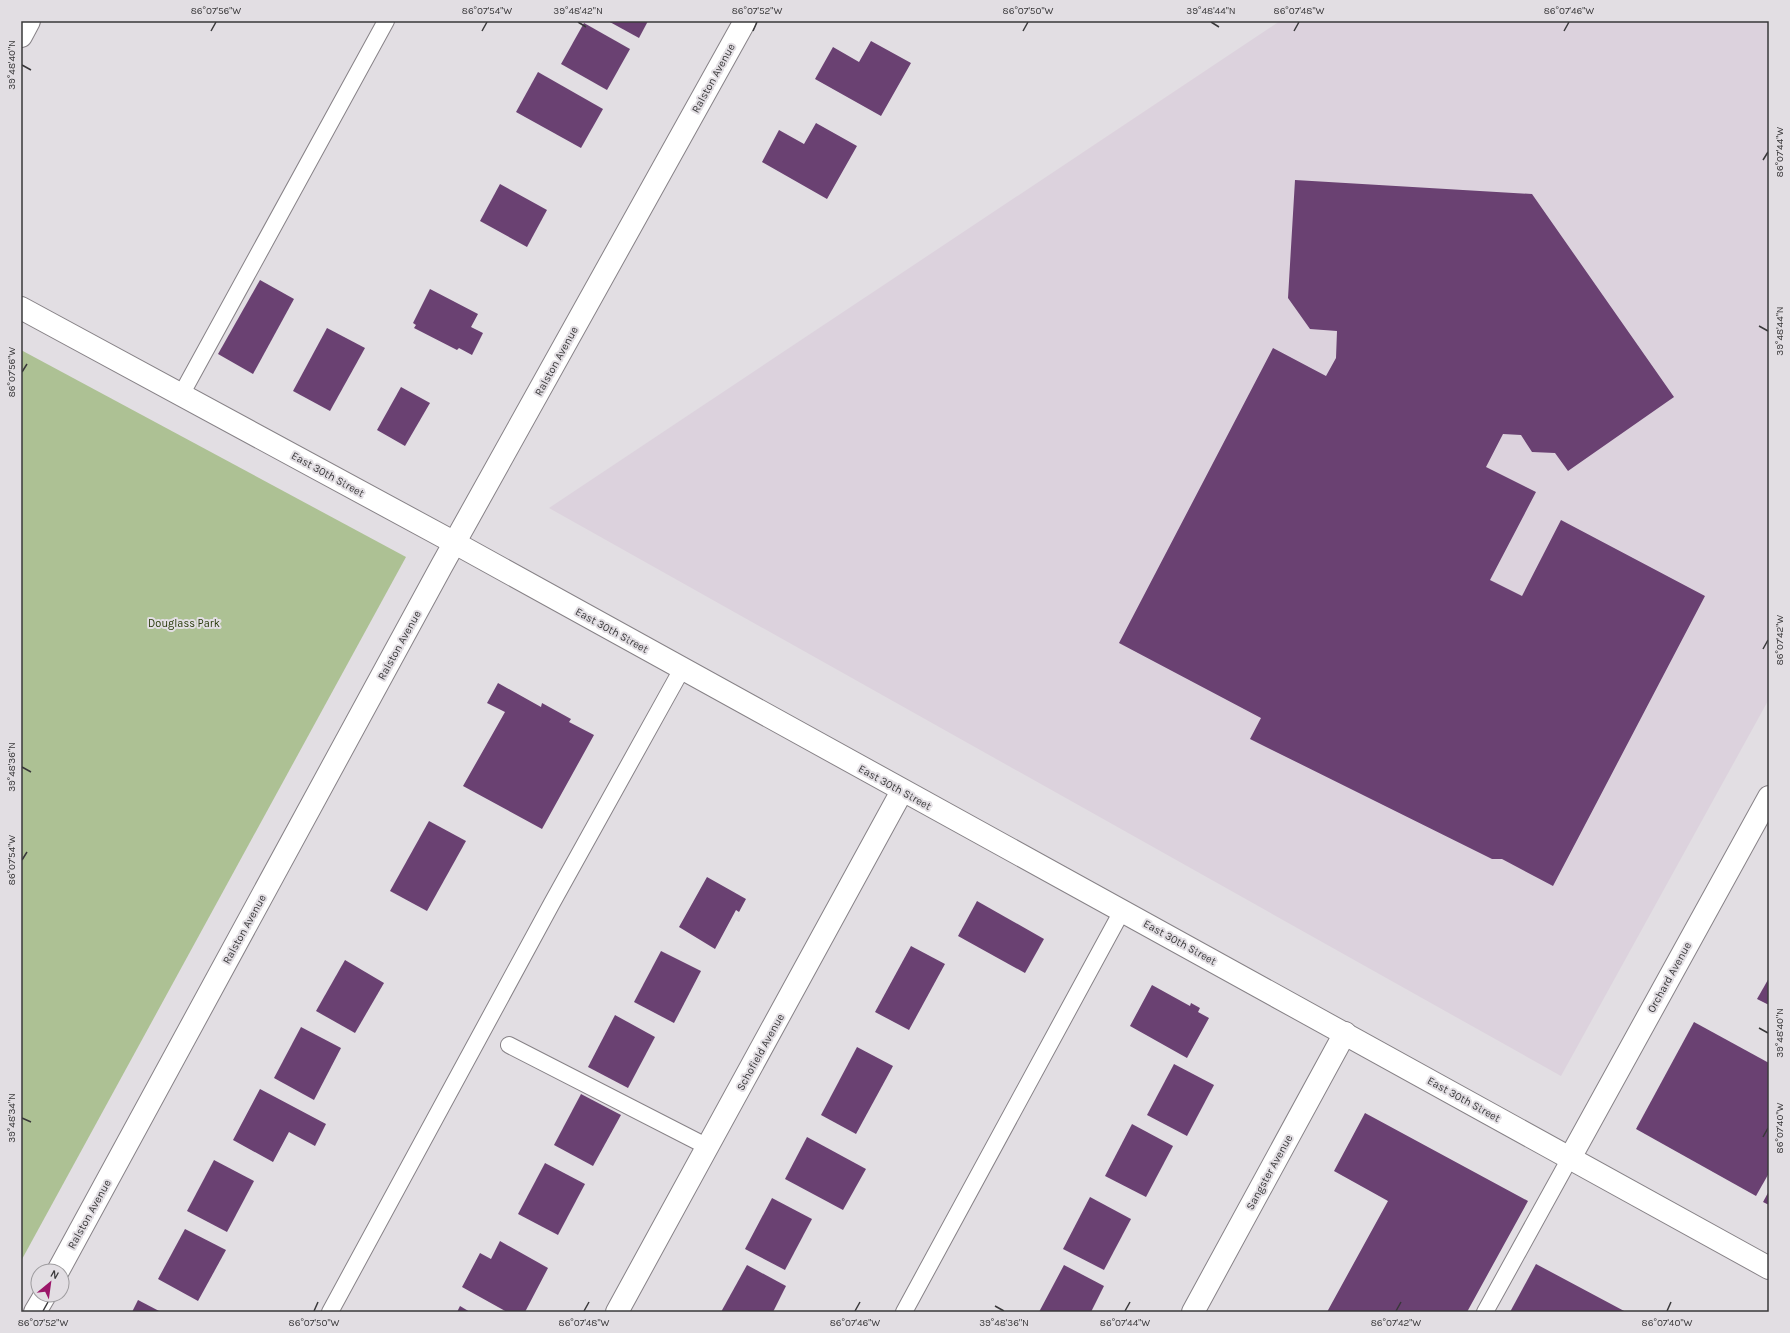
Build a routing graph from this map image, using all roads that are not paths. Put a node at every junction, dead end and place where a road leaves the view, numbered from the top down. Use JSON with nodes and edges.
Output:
{"nodes":[{"id":1,"x":29,"y":21,"type":"edge"},
{"id":2,"x":386,"y":21,"type":"edge"},
{"id":3,"x":745,"y":21,"type":"edge"},
{"id":4,"x":21,"y":36,"type":"edge"},
{"id":5,"x":21,"y":308,"type":"edge"},
{"id":6,"x":181,"y":394,"type":"junction"},
{"id":7,"x":455,"y":543,"type":"junction"},
{"id":8,"x":682,"y":669,"type":"junction"},
{"id":9,"x":902,"y":791,"type":"junction"},
{"id":10,"x":1769,"y":797,"type":"edge"},
{"id":11,"x":1122,"y":911,"type":"junction"},
{"id":12,"x":1345,"y":1033,"type":"junction"},
{"id":13,"x":509,"y":1045,"type":"dead end"},
{"id":14,"x":708,"y":1147,"type":"junction"},
{"id":15,"x":1570,"y":1158,"type":"junction"},
{"id":16,"x":62,"y":1263,"type":"edge"},
{"id":17,"x":1769,"y":1268,"type":"edge"},
{"id":18,"x":40,"y":1303,"type":"edge"},
{"id":19,"x":35,"y":1312,"type":"edge"},
{"id":20,"x":330,"y":1312,"type":"edge"},
{"id":21,"x":618,"y":1312,"type":"edge"},
{"id":22,"x":904,"y":1312,"type":"edge"},
{"id":23,"x":1193,"y":1312,"type":"edge"},
{"id":24,"x":1485,"y":1312,"type":"edge"}],
"edges":[{"from":1,"to":4,"type":"street"},
{"from":2,"to":6,"type":"lane"},
{"from":3,"to":7,"type":"street","name":"Ralston Avenue"},
{"from":5,"to":6,"type":"street","name":"East 30th Street"},
{"from":6,"to":7,"type":"street","name":"East 30th Street"},
{"from":7,"to":8,"type":"street","name":"East 30th Street"},
{"from":7,"to":16,"type":"street","name":"Ralston Avenue"},
{"from":8,"to":9,"type":"street","name":"East 30th Street"},
{"from":8,"to":20,"type":"lane"},
{"from":9,"to":11,"type":"street","name":"East 30th Street"},
{"from":9,"to":14,"type":"street","name":"Schofield Avenue"},
{"from":10,"to":15,"type":"street","name":"Orchard Avenue"},
{"from":11,"to":12,"type":"street","name":"East 30th Street"},
{"from":11,"to":22,"type":"lane"},
{"from":12,"to":15,"type":"street","name":"East 30th Street"},
{"from":12,"to":23,"type":"street","name":"Sangster Avenue"},
{"from":13,"to":14,"type":"lane"},
{"from":14,"to":21,"type":"street","name":"Schofield Avenue"},
{"from":15,"to":17,"type":"street","name":"East 30th Street"},
{"from":15,"to":24,"type":"lane"},
{"from":18,"to":19,"type":"street"}]}
